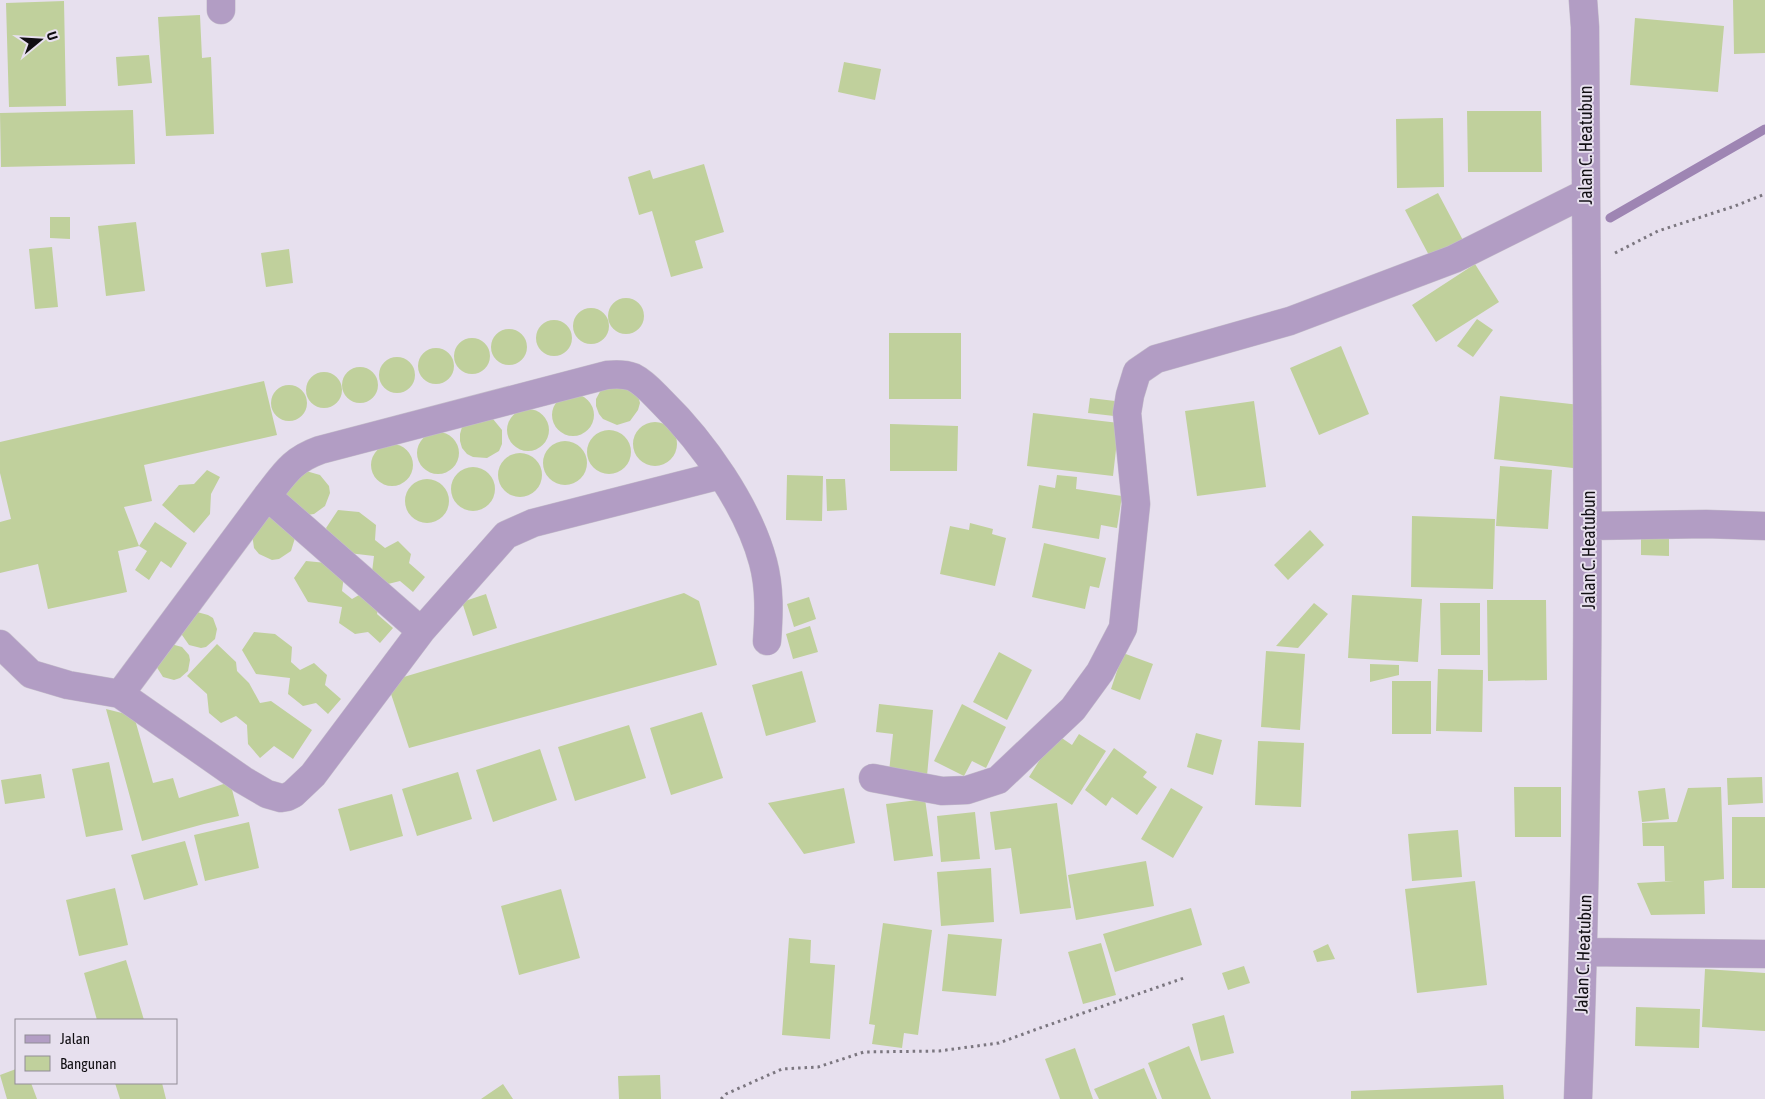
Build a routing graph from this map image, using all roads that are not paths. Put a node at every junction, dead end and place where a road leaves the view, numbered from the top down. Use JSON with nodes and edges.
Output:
{"nodes":[{"id":1,"x":1583,"y":0,"type":"edge"},
{"id":2,"x":1586,"y":193,"type":"junction"},
{"id":3,"x":721,"y":474,"type":"junction"},
{"id":4,"x":267,"y":496,"type":"junction"},
{"id":5,"x":1588,"y":526,"type":"junction"},
{"id":6,"x":1765,"y":526,"type":"edge"},
{"id":7,"x":421,"y":631,"type":"junction"},
{"id":8,"x":767,"y":641,"type":"dead end"},
{"id":9,"x":0,"y":644,"type":"edge"},
{"id":10,"x":120,"y":694,"type":"junction"},
{"id":11,"x":872,"y":778,"type":"dead end"},
{"id":12,"x":1584,"y":952,"type":"junction"},
{"id":13,"x":1765,"y":954,"type":"edge"},
{"id":14,"x":1578,"y":1099,"type":"edge"}],
"edges":[{"from":1,"to":2,"type":"street","name":"Jalan C. Heatubun"},
{"from":2,"to":5,"type":"street","name":"Jalan C. Heatubun"},
{"from":2,"to":11,"type":"street"},
{"from":3,"to":4,"type":"street"},
{"from":3,"to":7,"type":"street"},
{"from":3,"to":8,"type":"street"},
{"from":4,"to":7,"type":"street"},
{"from":4,"to":10,"type":"street"},
{"from":5,"to":6,"type":"street"},
{"from":5,"to":12,"type":"street","name":"Jalan C. Heatubun"},
{"from":7,"to":10,"type":"street"},
{"from":9,"to":10,"type":"street"},
{"from":12,"to":13,"type":"street"},
{"from":12,"to":14,"type":"street","name":"Jalan C. Heatubun"}]}
